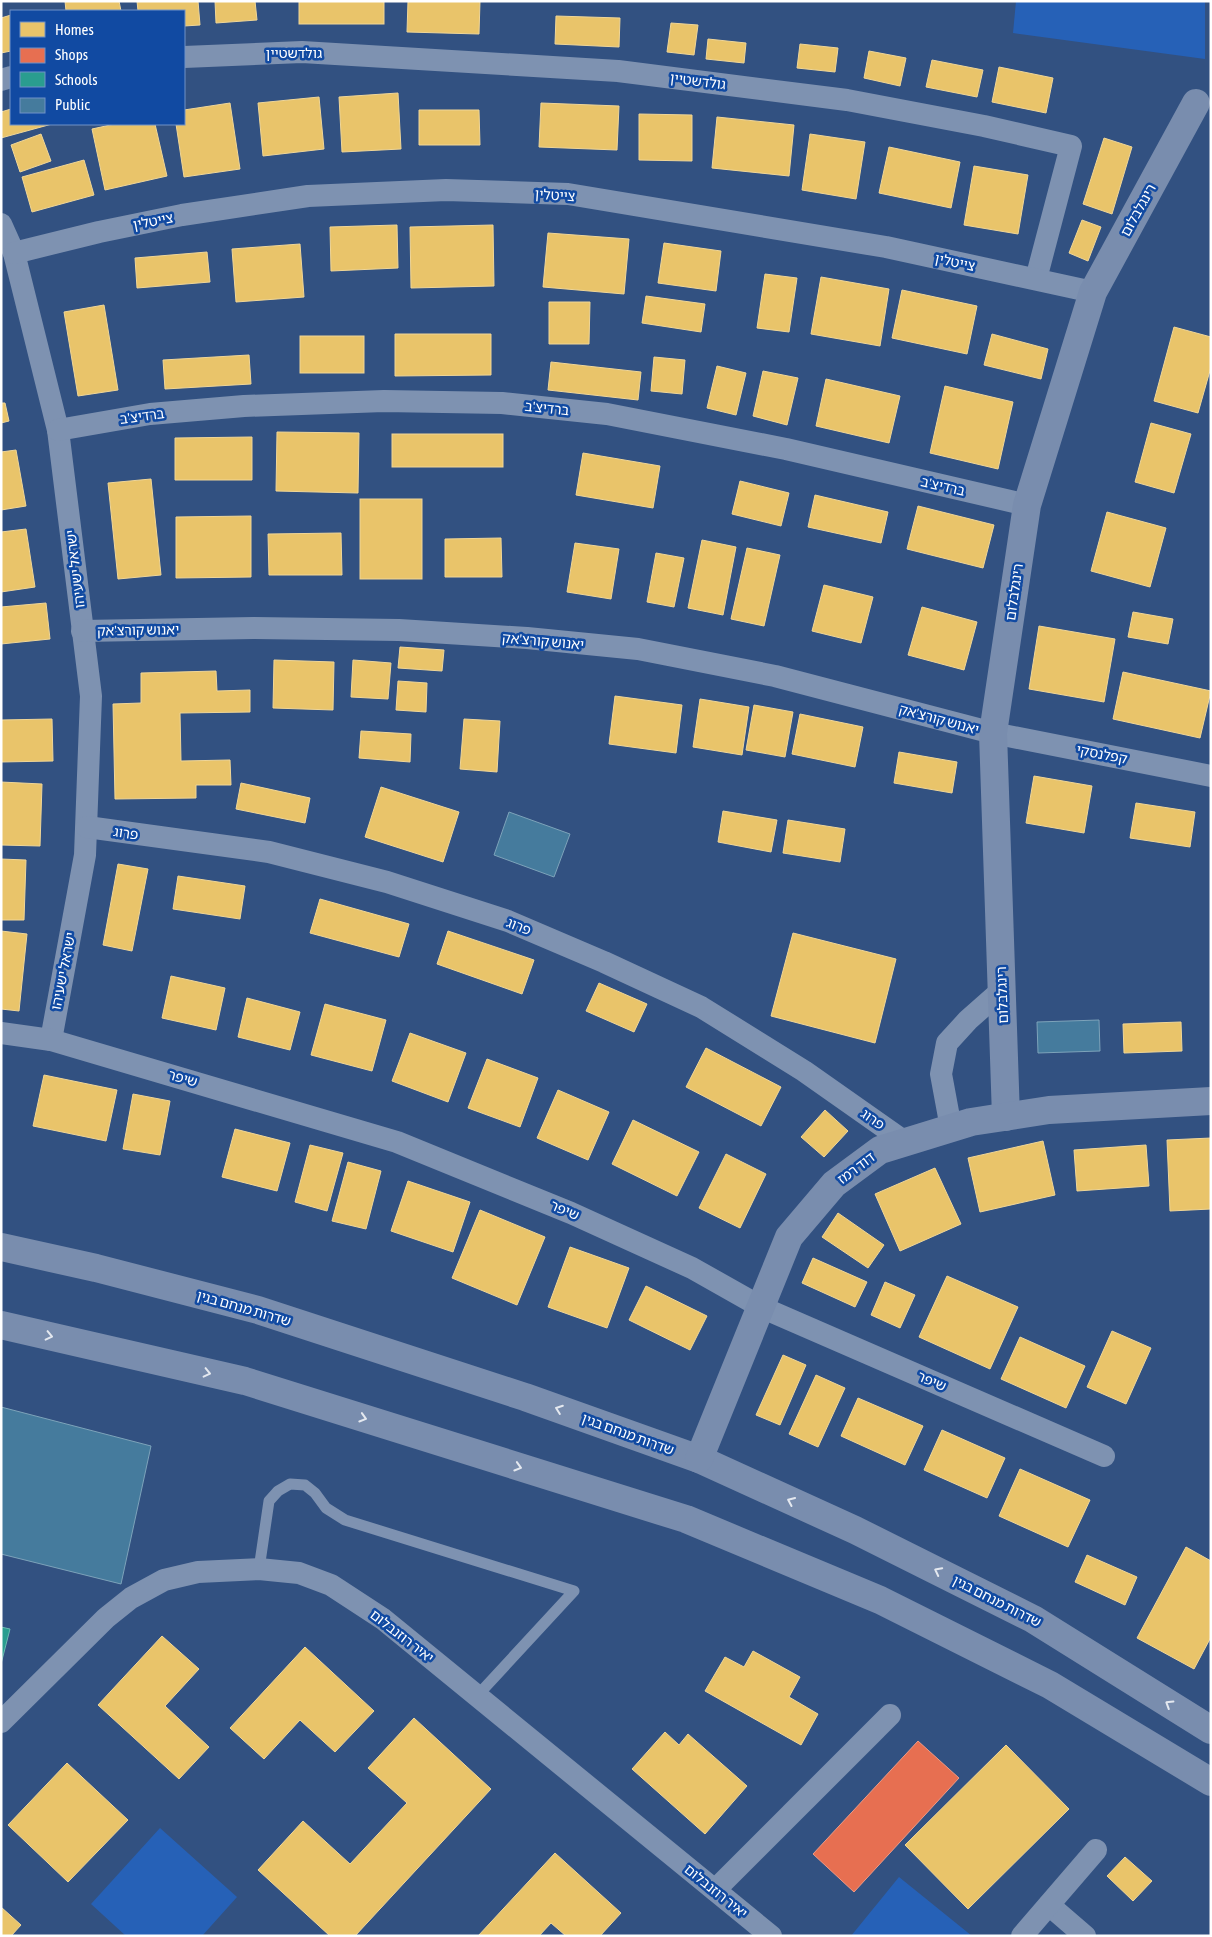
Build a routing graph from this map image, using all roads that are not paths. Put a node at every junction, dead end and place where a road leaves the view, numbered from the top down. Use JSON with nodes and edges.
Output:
{"nodes":[{"id":1,"x":185,"y":57,"type":"edge"},
{"id":2,"x":1196,"y":103,"type":"dead end"},
{"id":3,"x":1,"y":224,"type":"edge"},
{"id":4,"x":14,"y":253,"type":"junction"},
{"id":5,"x":1036,"y":279,"type":"junction"},
{"id":6,"x":1093,"y":292,"type":"junction"},
{"id":7,"x":58,"y":430,"type":"junction"},
{"id":8,"x":1027,"y":505,"type":"junction"},
{"id":9,"x":82,"y":631,"type":"junction"},
{"id":10,"x":994,"y":733,"type":"junction"},
{"id":11,"x":1211,"y":776,"type":"edge"},
{"id":12,"x":87,"y":827,"type":"junction"},
{"id":13,"x":1002,"y":990,"type":"junction"},
{"id":14,"x":1,"y":1033,"type":"edge"},
{"id":15,"x":50,"y":1040,"type":"junction"},
{"id":16,"x":1211,"y":1101,"type":"edge"},
{"id":17,"x":1006,"y":1117,"type":"junction"},
{"id":18,"x":951,"y":1128,"type":"junction"},
{"id":19,"x":905,"y":1142,"type":"junction"},
{"id":20,"x":1,"y":1247,"type":"edge"},
{"id":21,"x":761,"y":1307,"type":"junction"},
{"id":22,"x":1,"y":1325,"type":"edge"},
{"id":23,"x":1104,"y":1456,"type":"dead end"},
{"id":24,"x":699,"y":1459,"type":"junction"},
{"id":25,"x":259,"y":1568,"type":"junction"},
{"id":26,"x":478,"y":1696,"type":"junction"},
{"id":27,"x":890,"y":1715,"type":"dead end"},
{"id":28,"x":1,"y":1722,"type":"edge"},
{"id":29,"x":1211,"y":1730,"type":"edge"},
{"id":30,"x":1211,"y":1782,"type":"edge"},
{"id":31,"x":1096,"y":1850,"type":"dead end"},
{"id":32,"x":714,"y":1890,"type":"junction"},
{"id":33,"x":1049,"y":1905,"type":"junction"},
{"id":34,"x":771,"y":1936,"type":"edge"},
{"id":35,"x":1022,"y":1936,"type":"edge"},
{"id":36,"x":1086,"y":1936,"type":"edge"}],
"edges":[{"from":1,"to":5,"type":"street","name":"גולדשטיין"},
{"from":2,"to":6,"type":"main road","name":"רינגלבלום"},
{"from":3,"to":4,"type":"street","name":"ישראל ישעיהו"},
{"from":4,"to":5,"type":"street","name":"צייטלין"},
{"from":4,"to":7,"type":"street","name":"ישראל ישעיהו"},
{"from":5,"to":6,"type":"street","name":"צייטלין"},
{"from":6,"to":8,"type":"main road","name":"רינגלבלום"},
{"from":7,"to":8,"type":"street","name":"ברדיצ'ב"},
{"from":7,"to":9,"type":"street","name":"ישראל ישעיהו"},
{"from":8,"to":10,"type":"main road","name":"רינגלבלום"},
{"from":9,"to":10,"type":"street","name":"יאנוש קורצ'אק"},
{"from":9,"to":12,"type":"street","name":"ישראל ישעיהו"},
{"from":10,"to":11,"type":"street","name":"קפלנסקי"},
{"from":10,"to":13,"type":"main road","name":"רינגלבלום"},
{"from":12,"to":15,"type":"street","name":"ישראל ישעיהו"},
{"from":12,"to":19,"type":"street","name":"פרוג"},
{"from":13,"to":17,"type":"main road","name":"רינגלבלום"},
{"from":13,"to":18,"type":"street"},
{"from":14,"to":15,"type":"street","name":"שיפר"},
{"from":15,"to":21,"type":"street","name":"שיפר"},
{"from":16,"to":17,"type":"main road","name":"דוד רמז"},
{"from":17,"to":18,"type":"main road","name":"דוד רמז"},
{"from":18,"to":19,"type":"main road","name":"דוד רמז"},
{"from":19,"to":21,"type":"main road","name":"דוד רמז"},
{"from":24,"to":20,"type":"main road","name":"שדרות מנחם בגין","one_way":true},
{"from":21,"to":23,"type":"street","name":"שיפר"},
{"from":21,"to":24,"type":"main road","name":"דוד רמז"},
{"from":22,"to":30,"type":"main road","one_way":true},
{"from":29,"to":24,"type":"main road","name":"שדרות מנחם בגין","one_way":true},
{"from":25,"to":26,"type":"street","name":"יאיר רוזנבלום"},
{"from":25,"to":26,"type":"lane"},
{"from":25,"to":28,"type":"street","name":"יאיר רוזנבלום"},
{"from":26,"to":32,"type":"street","name":"יאיר רוזנבלום"},
{"from":27,"to":32,"type":"street"},
{"from":31,"to":33,"type":"street"},
{"from":32,"to":34,"type":"street","name":"יאיר רוזנבלום"},
{"from":33,"to":35,"type":"street"},
{"from":33,"to":36,"type":"street"}]}
